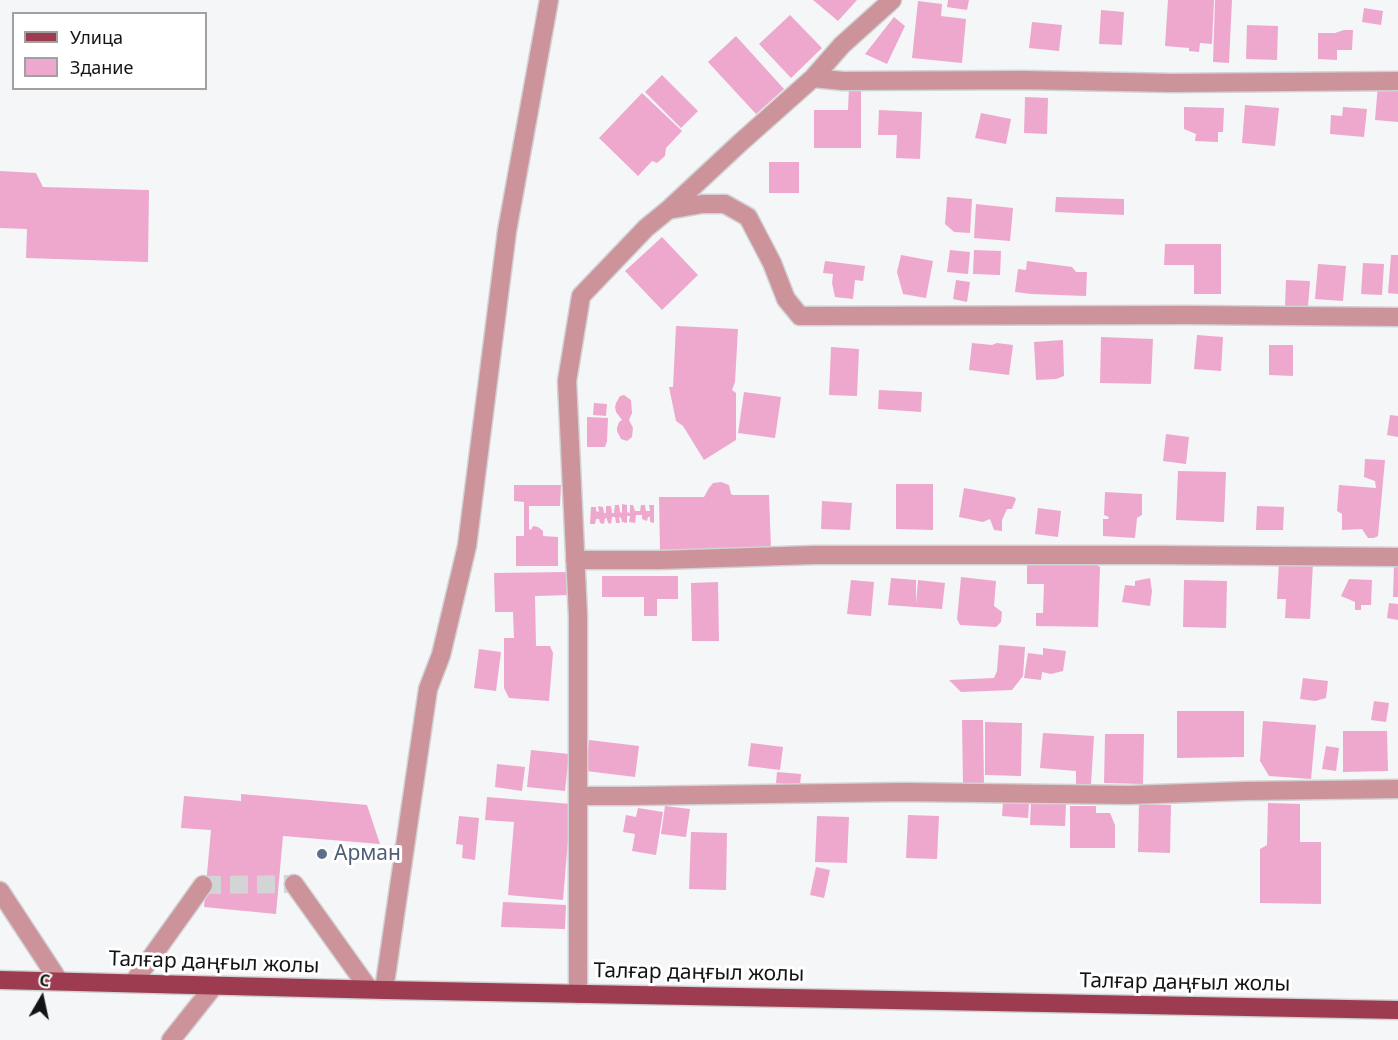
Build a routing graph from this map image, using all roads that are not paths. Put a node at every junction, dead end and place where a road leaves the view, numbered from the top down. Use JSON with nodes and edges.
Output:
{"nodes":[{"id":1,"x":549,"y":0,"type":"edge"},
{"id":2,"x":892,"y":0,"type":"edge"},
{"id":3,"x":813,"y":78,"type":"junction"},
{"id":4,"x":1398,"y":81,"type":"edge"},
{"id":5,"x":669,"y":210,"type":"junction"},
{"id":6,"x":1398,"y":317,"type":"edge"},
{"id":7,"x":1398,"y":557,"type":"edge"},
{"id":8,"x":575,"y":560,"type":"junction"},
{"id":9,"x":1398,"y":789,"type":"edge"},
{"id":10,"x":578,"y":796,"type":"junction"},
{"id":11,"x":294,"y":884,"type":"dead end"},
{"id":12,"x":203,"y":885,"type":"dead end"},
{"id":13,"x":0,"y":891,"type":"edge"},
{"id":14,"x":0,"y":980,"type":"edge"},
{"id":15,"x":59,"y":981,"type":"junction"},
{"id":16,"x":134,"y":983,"type":"junction"},
{"id":17,"x":213,"y":986,"type":"junction"},
{"id":18,"x":370,"y":989,"type":"junction"},
{"id":19,"x":578,"y":993,"type":"junction"},
{"id":20,"x":1398,"y":1010,"type":"edge"},
{"id":21,"x":171,"y":1040,"type":"edge"}],
"edges":[{"from":1,"to":18,"type":"street"},
{"from":2,"to":3,"type":"street"},
{"from":3,"to":4,"type":"street"},
{"from":3,"to":5,"type":"street"},
{"from":5,"to":6,"type":"street"},
{"from":5,"to":8,"type":"street"},
{"from":7,"to":8,"type":"street"},
{"from":8,"to":10,"type":"street"},
{"from":9,"to":10,"type":"street"},
{"from":10,"to":19,"type":"street"},
{"from":11,"to":18,"type":"street"},
{"from":12,"to":16,"type":"street"},
{"from":13,"to":15,"type":"street"},
{"from":14,"to":15,"type":"main road","name":"Талғар даңғыл жолы"},
{"from":15,"to":16,"type":"main road","name":"Талғар даңғыл жолы"},
{"from":16,"to":17,"type":"main road","name":"Талғар даңғыл жолы"},
{"from":17,"to":18,"type":"main road","name":"Талғар даңғыл жолы"},
{"from":17,"to":21,"type":"street"},
{"from":18,"to":19,"type":"main road","name":"Талғар даңғыл жолы"},
{"from":19,"to":20,"type":"main road","name":"Талғар даңғыл жолы"}]}
